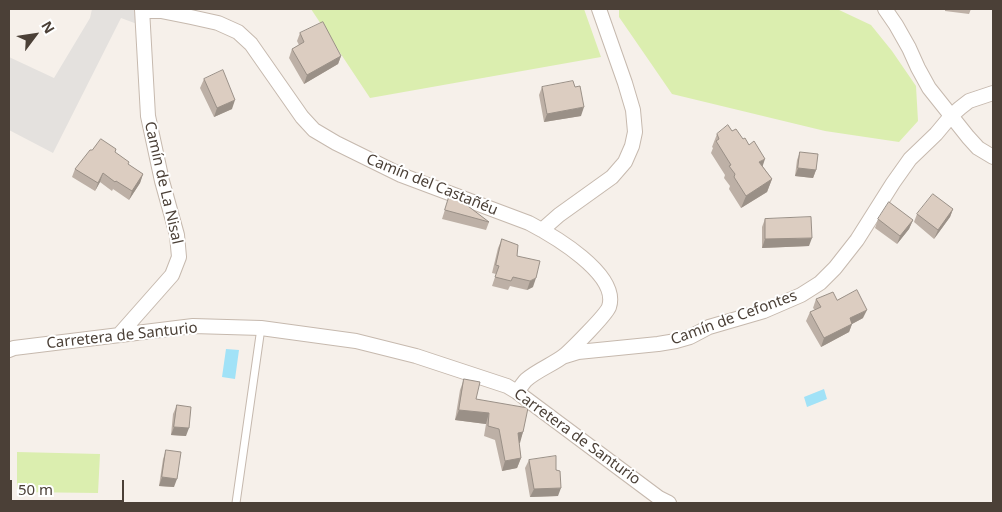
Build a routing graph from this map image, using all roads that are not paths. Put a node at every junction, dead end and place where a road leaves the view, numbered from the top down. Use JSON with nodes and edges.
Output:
{"nodes":[{"id":1,"x":599,"y":9,"type":"edge"},
{"id":2,"x":885,"y":9,"type":"edge"},
{"id":3,"x":142,"y":10,"type":"edge"},
{"id":4,"x":993,"y":94,"type":"edge"},
{"id":5,"x":951,"y":116,"type":"junction"},
{"id":6,"x":993,"y":157,"type":"edge"},
{"id":7,"x":542,"y":230,"type":"junction"},
{"id":8,"x":261,"y":328,"type":"junction"},
{"id":9,"x":119,"y":335,"type":"junction"},
{"id":10,"x":9,"y":350,"type":"edge"},
{"id":11,"x":564,"y":356,"type":"junction"},
{"id":12,"x":517,"y":392,"type":"junction"},
{"id":13,"x":236,"y":503,"type":"edge"},
{"id":14,"x":669,"y":503,"type":"edge"}],
"edges":[{"from":1,"to":7,"type":"street"},
{"from":2,"to":5,"type":"street"},
{"from":3,"to":7,"type":"street","name":"Camín del Castañéu"},
{"from":3,"to":9,"type":"street","name":"Camín de La Nisal"},
{"from":4,"to":5,"type":"street","name":"Camín de Cefontes"},
{"from":5,"to":6,"type":"street"},
{"from":5,"to":11,"type":"street","name":"Camín de Cefontes"},
{"from":7,"to":11,"type":"street","name":"Camín del Castañéu"},
{"from":8,"to":9,"type":"street","name":"Carretera de Santurio"},
{"from":8,"to":12,"type":"street","name":"Carretera de Santurio"},
{"from":8,"to":13,"type":"lane"},
{"from":9,"to":10,"type":"street","name":"Carretera de Santurio"},
{"from":11,"to":12,"type":"street","name":"Camín del Castañéu"},
{"from":12,"to":14,"type":"street","name":"Carretera de Santurio"}]}
